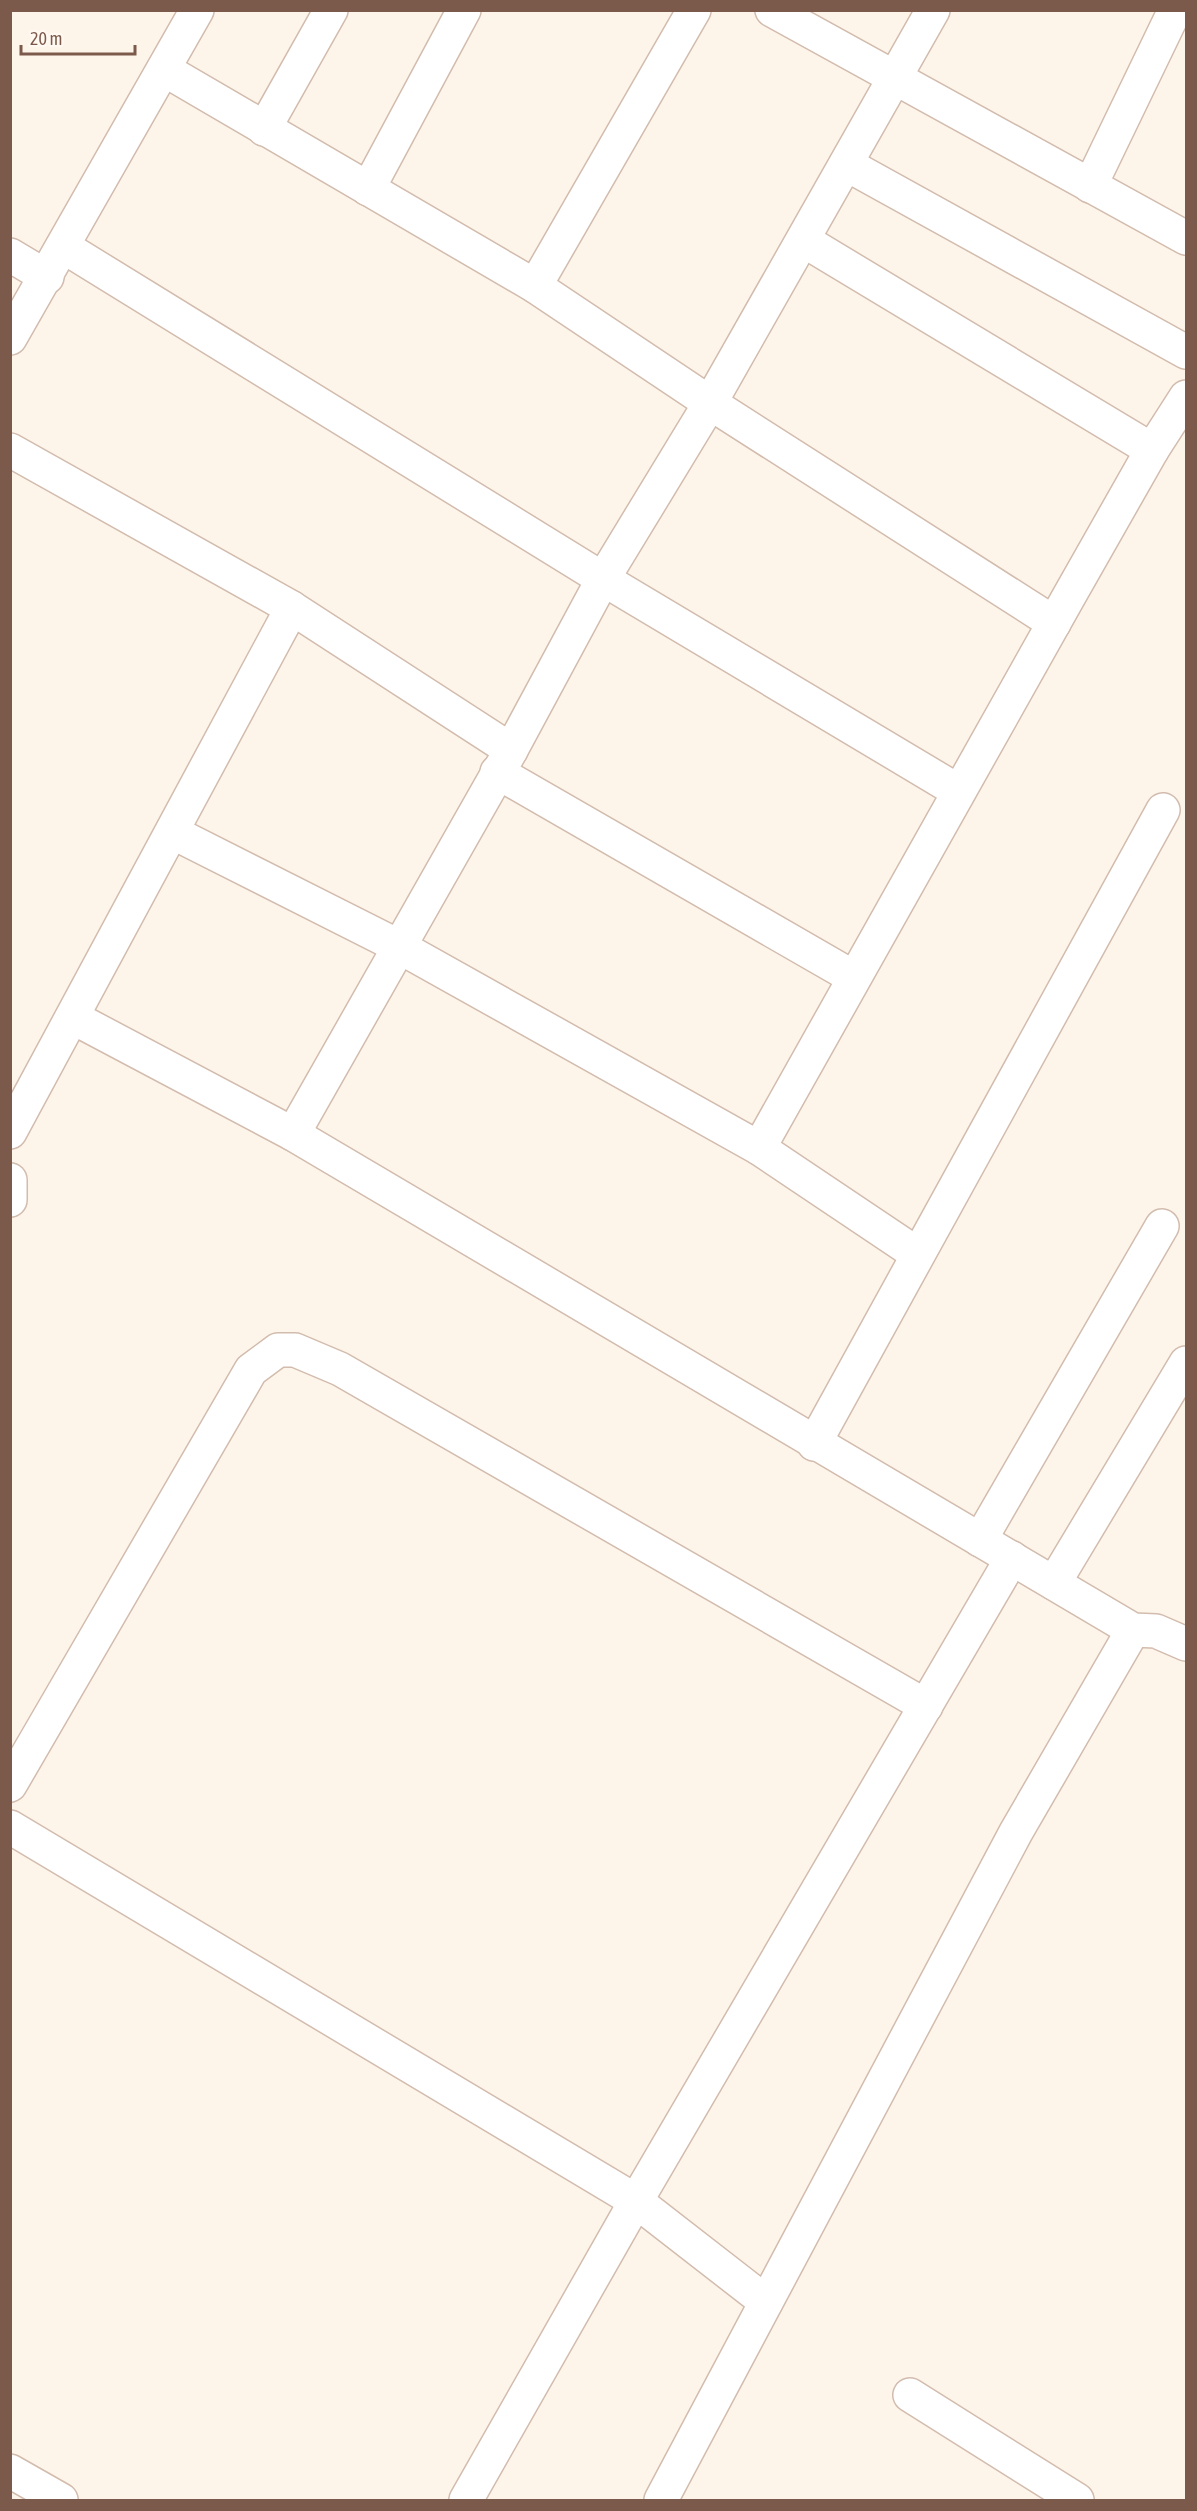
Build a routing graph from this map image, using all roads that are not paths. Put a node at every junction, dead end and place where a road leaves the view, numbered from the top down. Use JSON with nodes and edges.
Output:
{"nodes":[{"id":1,"x":197,"y":10,"type":"edge"},
{"id":2,"x":331,"y":10,"type":"edge"},
{"id":3,"x":464,"y":10,"type":"edge"},
{"id":4,"x":694,"y":10,"type":"edge"},
{"id":5,"x":933,"y":10,"type":"edge"},
{"id":6,"x":1175,"y":10,"type":"edge"},
{"id":7,"x":792,"y":15,"type":"edge"},
{"id":8,"x":165,"y":70,"type":"junction"},
{"id":9,"x":896,"y":76,"type":"junction"},
{"id":10,"x":264,"y":129,"type":"junction"},
{"id":11,"x":846,"y":164,"type":"junction"},
{"id":12,"x":1090,"y":186,"type":"junction"},
{"id":13,"x":368,"y":189,"type":"junction"},
{"id":14,"x":1186,"y":238,"type":"edge"},
{"id":15,"x":803,"y":240,"type":"junction"},
{"id":16,"x":64,"y":248,"type":"junction"},
{"id":17,"x":10,"y":255,"type":"edge"},
{"id":18,"x":47,"y":277,"type":"junction"},
{"id":19,"x":535,"y":286,"type":"junction"},
{"id":20,"x":10,"y":338,"type":"edge"},
{"id":21,"x":1186,"y":352,"type":"edge"},
{"id":22,"x":1186,"y":397,"type":"edge"},
{"id":23,"x":710,"y":403,"type":"junction"},
{"id":24,"x":10,"y":450,"type":"edge"},
{"id":25,"x":1152,"y":450,"type":"junction"},
{"id":26,"x":603,"y":579,"type":"junction"},
{"id":27,"x":292,"y":608,"type":"junction"},
{"id":28,"x":1054,"y":623,"type":"junction"},
{"id":29,"x":504,"y":761,"type":"junction"},
{"id":30,"x":958,"y":791,"type":"junction"},
{"id":31,"x":1163,"y":810,"type":"dead end"},
{"id":32,"x":174,"y":833,"type":"junction"},
{"id":33,"x":398,"y":946,"type":"junction"},
{"id":34,"x":853,"y":976,"type":"junction"},
{"id":35,"x":74,"y":1018,"type":"junction"},
{"id":36,"x":10,"y":1132,"type":"edge"},
{"id":37,"x":293,"y":1134,"type":"junction"},
{"id":38,"x":759,"y":1148,"type":"junction"},
{"id":39,"x":10,"y":1180,"type":"edge"},
{"id":40,"x":10,"y":1200,"type":"edge"},
{"id":41,"x":1162,"y":1226,"type":"dead end"},
{"id":42,"x":917,"y":1254,"type":"junction"},
{"id":43,"x":1186,"y":1363,"type":"edge"},
{"id":44,"x":814,"y":1444,"type":"junction"},
{"id":45,"x":980,"y":1540,"type":"junction"},
{"id":46,"x":1012,"y":1558,"type":"junction"},
{"id":47,"x":1054,"y":1583,"type":"junction"},
{"id":48,"x":1133,"y":1630,"type":"junction"},
{"id":49,"x":1186,"y":1644,"type":"edge"},
{"id":50,"x":926,"y":1706,"type":"junction"},
{"id":51,"x":10,"y":1785,"type":"edge"},
{"id":52,"x":10,"y":1827,"type":"edge"},
{"id":53,"x":636,"y":2201,"type":"junction"},
{"id":54,"x":766,"y":2302,"type":"junction"},
{"id":55,"x":910,"y":2396,"type":"dead end"},
{"id":56,"x":10,"y":2471,"type":"edge"},
{"id":57,"x":60,"y":2500,"type":"edge"},
{"id":58,"x":466,"y":2500,"type":"edge"},
{"id":59,"x":661,"y":2500,"type":"edge"},
{"id":60,"x":1077,"y":2500,"type":"edge"}],
"edges":[{"from":1,"to":8,"type":"street"},
{"from":2,"to":10,"type":"street"},
{"from":3,"to":13,"type":"street"},
{"from":4,"to":19,"type":"street"},
{"from":5,"to":9,"type":"street"},
{"from":6,"to":12,"type":"street"},
{"from":7,"to":9,"type":"street"},
{"from":8,"to":10,"type":"street"},
{"from":8,"to":16,"type":"street"},
{"from":9,"to":11,"type":"street"},
{"from":9,"to":12,"type":"street"},
{"from":10,"to":13,"type":"street"},
{"from":11,"to":15,"type":"street"},
{"from":11,"to":21,"type":"street"},
{"from":12,"to":14,"type":"street"},
{"from":13,"to":19,"type":"street"},
{"from":15,"to":23,"type":"street"},
{"from":15,"to":25,"type":"street"},
{"from":16,"to":18,"type":"street"},
{"from":16,"to":26,"type":"street"},
{"from":17,"to":18,"type":"street"},
{"from":18,"to":20,"type":"street"},
{"from":19,"to":23,"type":"street"},
{"from":22,"to":25,"type":"street"},
{"from":23,"to":26,"type":"street"},
{"from":23,"to":28,"type":"street"},
{"from":24,"to":27,"type":"street"},
{"from":25,"to":28,"type":"street"},
{"from":26,"to":29,"type":"street"},
{"from":26,"to":30,"type":"street"},
{"from":27,"to":29,"type":"street"},
{"from":27,"to":32,"type":"street"},
{"from":28,"to":30,"type":"street"},
{"from":29,"to":33,"type":"street"},
{"from":29,"to":34,"type":"street"},
{"from":30,"to":34,"type":"street"},
{"from":31,"to":42,"type":"street"},
{"from":32,"to":33,"type":"street"},
{"from":32,"to":35,"type":"street"},
{"from":33,"to":37,"type":"street"},
{"from":33,"to":38,"type":"street"},
{"from":34,"to":38,"type":"street"},
{"from":35,"to":36,"type":"street"},
{"from":35,"to":37,"type":"street"},
{"from":37,"to":44,"type":"street"},
{"from":38,"to":42,"type":"street"},
{"from":39,"to":40,"type":"street"},
{"from":41,"to":45,"type":"street"},
{"from":42,"to":44,"type":"street"},
{"from":43,"to":47,"type":"street"},
{"from":44,"to":45,"type":"street"},
{"from":45,"to":46,"type":"street"},
{"from":46,"to":47,"type":"street"},
{"from":46,"to":50,"type":"street"},
{"from":47,"to":48,"type":"street"},
{"from":48,"to":49,"type":"street"},
{"from":48,"to":54,"type":"street"},
{"from":50,"to":51,"type":"street"},
{"from":50,"to":53,"type":"street"},
{"from":52,"to":53,"type":"street"},
{"from":53,"to":54,"type":"street"},
{"from":53,"to":58,"type":"street"},
{"from":54,"to":59,"type":"street"},
{"from":55,"to":60,"type":"street"},
{"from":56,"to":57,"type":"street"}]}
